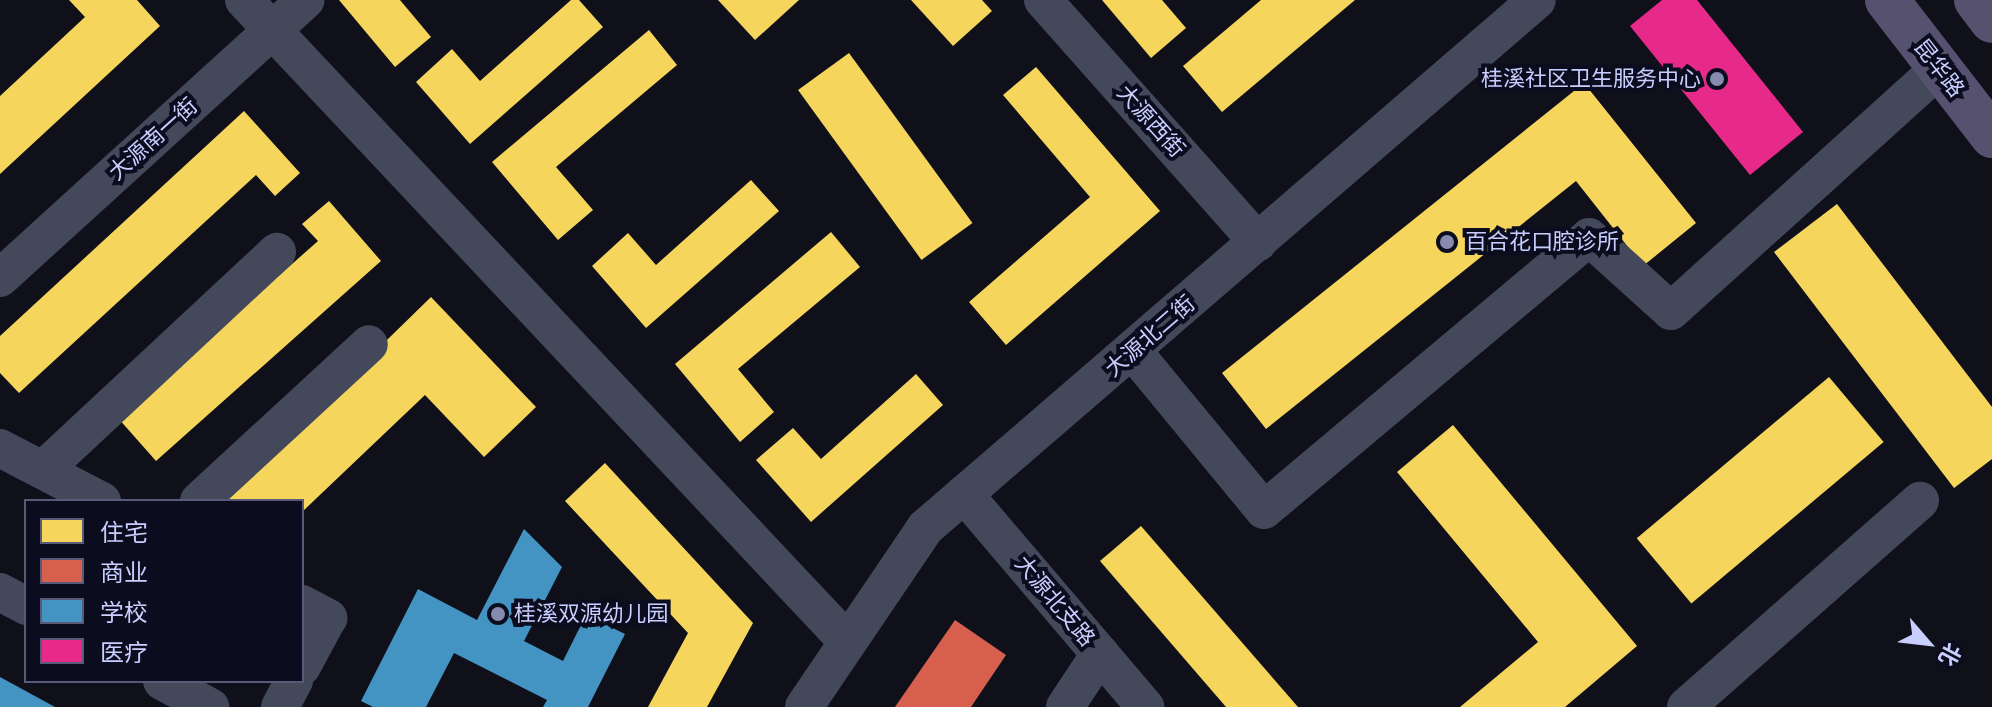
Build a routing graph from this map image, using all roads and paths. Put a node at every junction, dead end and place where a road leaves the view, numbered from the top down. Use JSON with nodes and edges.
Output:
{"nodes":[{"id":1,"x":244,"y":0,"type":"edge"},
{"id":2,"x":306,"y":0,"type":"edge"},
{"id":3,"x":1043,"y":0,"type":"edge"},
{"id":4,"x":1537,"y":0,"type":"edge"},
{"id":5,"x":1887,"y":0,"type":"edge"},
{"id":6,"x":1976,"y":0,"type":"edge"},
{"id":7,"x":1992,"y":21,"type":"edge"},
{"id":8,"x":272,"y":31,"type":"junction"},
{"id":9,"x":1940,"y":68,"type":"junction"},
{"id":10,"x":1992,"y":136,"type":"edge"},
{"id":11,"x":1258,"y":242,"type":"junction"},
{"id":12,"x":277,"y":252,"type":"dead end"},
{"id":13,"x":0,"y":278,"type":"edge"},
{"id":14,"x":369,"y":344,"type":"dead end"},
{"id":15,"x":1132,"y":350,"type":"junction"},
{"id":16,"x":0,"y":448,"type":"edge"},
{"id":17,"x":43,"y":470,"type":"junction"},
{"id":18,"x":964,"y":494,"type":"junction"},
{"id":19,"x":98,"y":499,"type":"edge"},
{"id":20,"x":201,"y":499,"type":"edge"},
{"id":21,"x":1920,"y":501,"type":"dead end"},
{"id":22,"x":0,"y":592,"type":"edge"},
{"id":23,"x":24,"y":605,"type":"edge"},
{"id":24,"x":304,"y":605,"type":"edge"},
{"id":25,"x":848,"y":642,"type":"junction"},
{"id":26,"x":1100,"y":654,"type":"junction"},
{"id":27,"x":304,"y":662,"type":"edge"},
{"id":28,"x":166,"y":683,"type":"edge"},
{"id":29,"x":293,"y":683,"type":"edge"},
{"id":30,"x":210,"y":707,"type":"edge"},
{"id":31,"x":280,"y":707,"type":"edge"},
{"id":32,"x":804,"y":707,"type":"edge"},
{"id":33,"x":1065,"y":707,"type":"edge"},
{"id":34,"x":1145,"y":707,"type":"edge"},
{"id":35,"x":1686,"y":707,"type":"edge"}],
"edges":[{"from":1,"to":8,"type":"street"},
{"from":2,"to":8,"type":"street","name":"大源南一街"},
{"from":3,"to":11,"type":"street","name":"大源西街"},
{"from":4,"to":11,"type":"street","name":"大源北二街"},
{"from":5,"to":9,"type":"main road","name":"昆华路"},
{"from":6,"to":7,"type":"main road"},
{"from":8,"to":13,"type":"street","name":"大源南一街"},
{"from":8,"to":25,"type":"street"},
{"from":9,"to":10,"type":"main road","name":"昆华路"},
{"from":9,"to":15,"type":"street"},
{"from":11,"to":15,"type":"street","name":"大源北二街"},
{"from":12,"to":17,"type":"street"},
{"from":14,"to":20,"type":"street"},
{"from":15,"to":18,"type":"street","name":"大源北二街"},
{"from":16,"to":17,"type":"street"},
{"from":17,"to":19,"type":"street"},
{"from":18,"to":25,"type":"street","name":"大源北二街"},
{"from":18,"to":26,"type":"street","name":"大源北支路"},
{"from":21,"to":35,"type":"street"},
{"from":22,"to":23,"type":"street"},
{"from":24,"to":27,"type":"street"},
{"from":25,"to":32,"type":"street","name":"大源北二街"},
{"from":26,"to":33,"type":"street"},
{"from":26,"to":34,"type":"street","name":"大源北支路"},
{"from":28,"to":30,"type":"street"},
{"from":29,"to":31,"type":"street"}]}
